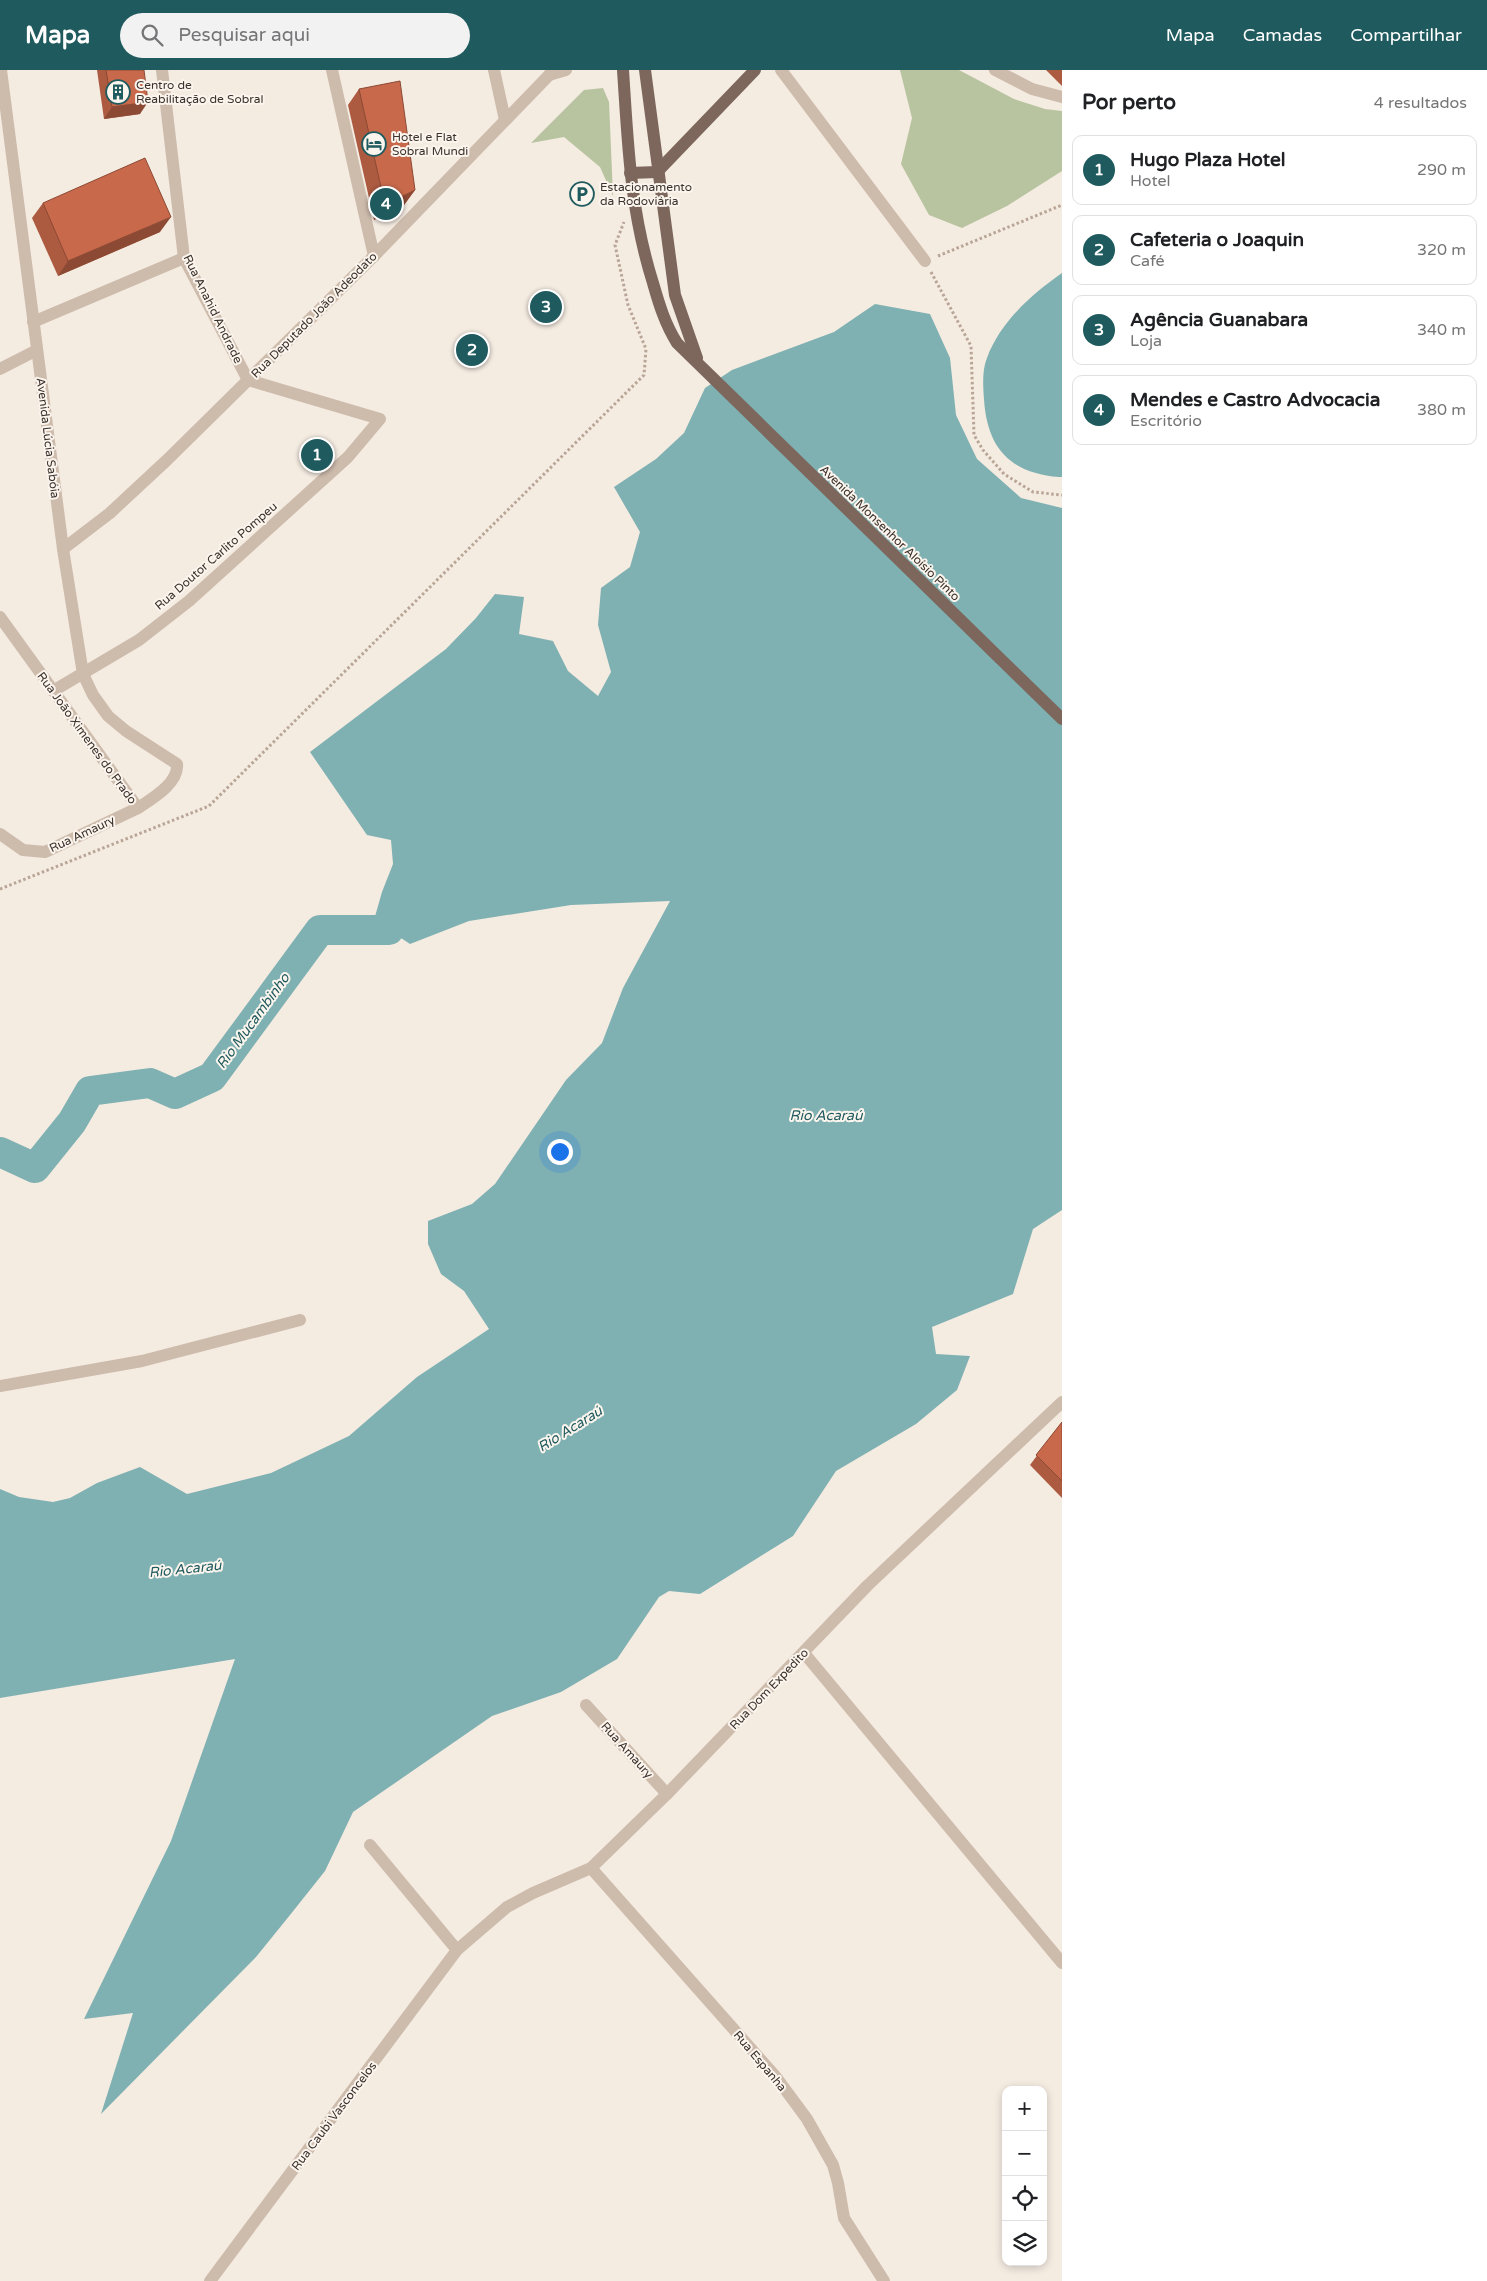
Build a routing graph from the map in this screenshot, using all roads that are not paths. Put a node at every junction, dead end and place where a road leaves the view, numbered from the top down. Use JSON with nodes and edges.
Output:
{"nodes":[{"id":1,"x":1,"y":70,"type":"edge"},
{"id":2,"x":162,"y":70,"type":"edge"},
{"id":3,"x":332,"y":70,"type":"edge"},
{"id":4,"x":494,"y":70,"type":"edge"},
{"id":5,"x":566,"y":70,"type":"edge"},
{"id":6,"x":622,"y":70,"type":"edge"},
{"id":7,"x":645,"y":70,"type":"edge"},
{"id":8,"x":756,"y":70,"type":"edge"},
{"id":9,"x":781,"y":70,"type":"edge"},
{"id":10,"x":995,"y":70,"type":"edge"},
{"id":11,"x":552,"y":73,"type":"edge"},
{"id":12,"x":1062,"y":97,"type":"edge"},
{"id":13,"x":505,"y":120,"type":"junction"},
{"id":14,"x":657,"y":172,"type":"junction"},
{"id":15,"x":630,"y":174,"type":"junction"},
{"id":16,"x":374,"y":256,"type":"junction"},
{"id":17,"x":184,"y":258,"type":"junction"},
{"id":18,"x":925,"y":261,"type":"road end"},
{"id":19,"x":33,"y":322,"type":"junction"},
{"id":20,"x":37,"y":350,"type":"junction"},
{"id":21,"x":700,"y":365,"type":"junction"},
{"id":22,"x":0,"y":369,"type":"edge"},
{"id":23,"x":248,"y":380,"type":"junction"},
{"id":24,"x":63,"y":549,"type":"junction"},
{"id":25,"x":0,"y":617,"type":"edge"},
{"id":26,"x":83,"y":674,"type":"junction"},
{"id":27,"x":53,"y":691,"type":"junction"},
{"id":28,"x":1062,"y":719,"type":"edge"},
{"id":29,"x":177,"y":764,"type":"joint"},
{"id":30,"x":138,"y":808,"type":"junction"},
{"id":31,"x":0,"y":834,"type":"edge"},
{"id":32,"x":300,"y":1320,"type":"dead end"},
{"id":33,"x":0,"y":1386,"type":"edge"},
{"id":34,"x":1062,"y":1402,"type":"edge"},
{"id":35,"x":804,"y":1652,"type":"junction"},
{"id":36,"x":586,"y":1705,"type":"dead end"},
{"id":37,"x":667,"y":1794,"type":"junction"},
{"id":38,"x":370,"y":1845,"type":"dead end"},
{"id":39,"x":591,"y":1868,"type":"junction"},
{"id":40,"x":457,"y":1950,"type":"junction"},
{"id":41,"x":1062,"y":1963,"type":"edge"},
{"id":42,"x":210,"y":2281,"type":"edge"},
{"id":43,"x":884,"y":2281,"type":"edge"}],
"edges":[{"from":1,"to":19,"type":"street","name":"Avenida Lúcia Sabóia"},
{"from":2,"to":17,"type":"street","name":"Rua Anahid Andrade"},
{"from":3,"to":16,"type":"street"},
{"from":4,"to":13,"type":"street"},
{"from":5,"to":11,"type":"street"},
{"from":6,"to":15,"type":"main road","name":"Avenida Monsenhor Aloísio Pinto"},
{"from":7,"to":14,"type":"main road","name":"Avenida Monsenhor Aloísio Pinto"},
{"from":8,"to":14,"type":"main road"},
{"from":9,"to":18,"type":"street"},
{"from":10,"to":12,"type":"street"},
{"from":11,"to":13,"type":"street","name":"Rua Deputado João Adeodato"},
{"from":13,"to":16,"type":"street","name":"Rua Deputado João Adeodato"},
{"from":14,"to":15,"type":"main road"},
{"from":14,"to":21,"type":"main road","name":"Avenida Monsenhor Aloísio Pinto"},
{"from":15,"to":21,"type":"main road","name":"Avenida Monsenhor Aloísio Pinto"},
{"from":16,"to":23,"type":"street","name":"Rua Deputado João Adeodato"},
{"from":17,"to":19,"type":"street"},
{"from":17,"to":23,"type":"street","name":"Rua Anahid Andrade"},
{"from":19,"to":20,"type":"street","name":"Avenida Lúcia Sabóia"},
{"from":20,"to":22,"type":"street"},
{"from":20,"to":24,"type":"street","name":"Avenida Lúcia Sabóia"},
{"from":21,"to":28,"type":"main road","name":"Avenida Monsenhor Aloísio Pinto"},
{"from":23,"to":24,"type":"street","name":"Rua Deputado João Adeodato"},
{"from":23,"to":26,"type":"street","name":"Rua Doutor Carlito Pompeu"},
{"from":24,"to":26,"type":"street","name":"Avenida Lúcia Sabóia"},
{"from":25,"to":27,"type":"street","name":"Rua João Ximenes do Prado"},
{"from":26,"to":27,"type":"street","name":"Rua Doutor Carlito Pompeu"},
{"from":26,"to":29,"type":"street","name":"Avenida Lúcia Sabóia"},
{"from":27,"to":30,"type":"street","name":"Rua João Ximenes do Prado"},
{"from":29,"to":30,"type":"street","name":"Rua João Ximenes do Prado"},
{"from":30,"to":31,"type":"street","name":"Rua Amaury"},
{"from":32,"to":33,"type":"street"},
{"from":34,"to":35,"type":"street","name":"Rua Dom Expedito"},
{"from":35,"to":37,"type":"street","name":"Rua Dom Expedito"},
{"from":35,"to":41,"type":"street"},
{"from":36,"to":37,"type":"street","name":"Rua Amaury"},
{"from":37,"to":39,"type":"street","name":"Rua Dom Expedito"},
{"from":38,"to":40,"type":"street"},
{"from":39,"to":40,"type":"street","name":"Rua Dom Expedito"},
{"from":39,"to":43,"type":"street","name":"Rua Espanha"},
{"from":40,"to":42,"type":"street","name":"Rua Caubi Vasconcelos"}]}
